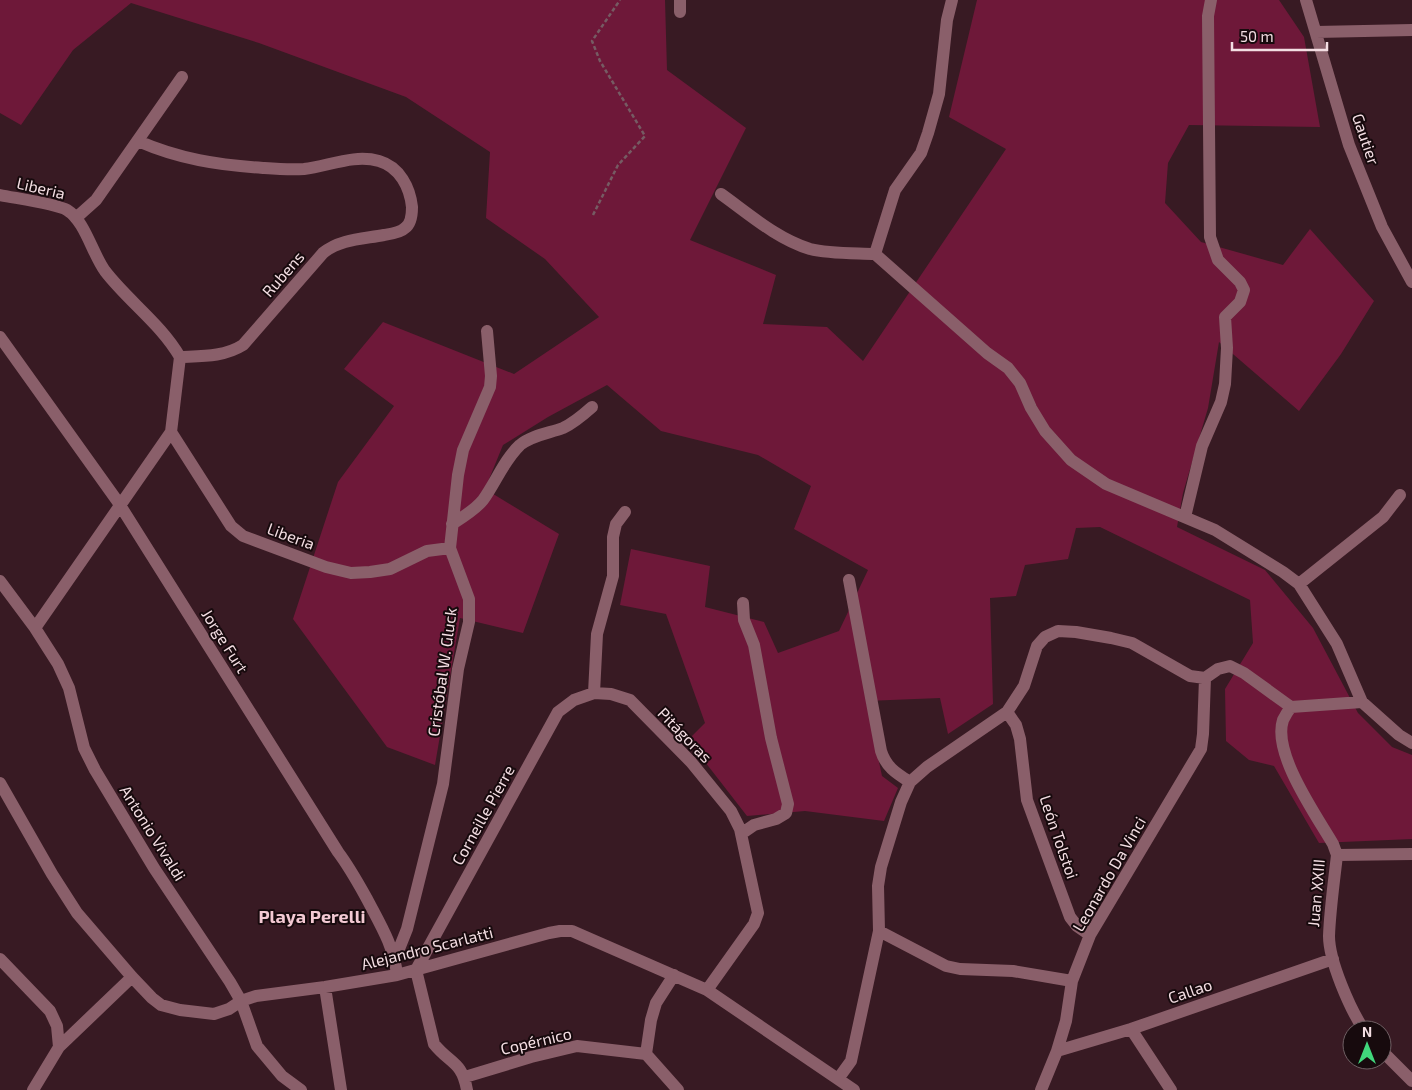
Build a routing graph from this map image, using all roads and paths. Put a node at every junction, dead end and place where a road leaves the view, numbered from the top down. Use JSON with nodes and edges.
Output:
{"nodes":[{"id":1,"x":620,"y":0,"type":"edge"},
{"id":2,"x":952,"y":0,"type":"edge"},
{"id":3,"x":1211,"y":0,"type":"edge"},
{"id":4,"x":1306,"y":0,"type":"edge"},
{"id":5,"x":1412,"y":30,"type":"edge"},
{"id":6,"x":1316,"y":32,"type":"junction"},
{"id":7,"x":182,"y":77,"type":"dead end"},
{"id":8,"x":138,"y":141,"type":"junction"},
{"id":9,"x":721,"y":194,"type":"dead end"},
{"id":10,"x":0,"y":195,"type":"edge"},
{"id":11,"x":593,"y":215,"type":"dead end"},
{"id":12,"x":77,"y":217,"type":"junction"},
{"id":13,"x":875,"y":254,"type":"junction"},
{"id":14,"x":1412,"y":282,"type":"edge"},
{"id":15,"x":487,"y":332,"type":"dead end"},
{"id":16,"x":0,"y":337,"type":"edge"},
{"id":17,"x":180,"y":357,"type":"junction"},
{"id":18,"x":592,"y":407,"type":"dead end"},
{"id":19,"x":170,"y":432,"type":"junction"},
{"id":20,"x":1400,"y":495,"type":"dead end"},
{"id":21,"x":121,"y":506,"type":"junction"},
{"id":22,"x":625,"y":512,"type":"dead end"},
{"id":23,"x":1185,"y":517,"type":"junction"},
{"id":24,"x":452,"y":524,"type":"junction"},
{"id":25,"x":450,"y":548,"type":"junction"},
{"id":26,"x":848,"y":580,"type":"dead end"},
{"id":27,"x":0,"y":581,"type":"edge"},
{"id":28,"x":1299,"y":584,"type":"junction"},
{"id":29,"x":743,"y":603,"type":"dead end"},
{"id":30,"x":35,"y":628,"type":"junction"},
{"id":31,"x":1205,"y":678,"type":"junction"},
{"id":32,"x":594,"y":693,"type":"junction"},
{"id":33,"x":1362,"y":702,"type":"junction"},
{"id":34,"x":1291,"y":706,"type":"junction"},
{"id":35,"x":1007,"y":712,"type":"junction"},
{"id":36,"x":1412,"y":743,"type":"edge"},
{"id":37,"x":910,"y":782,"type":"junction"},
{"id":38,"x":0,"y":783,"type":"edge"},
{"id":39,"x":741,"y":834,"type":"junction"},
{"id":40,"x":1412,"y":854,"type":"edge"},
{"id":41,"x":1337,"y":855,"type":"junction"},
{"id":42,"x":879,"y":931,"type":"junction"},
{"id":43,"x":1090,"y":935,"type":"junction"},
{"id":44,"x":0,"y":959,"type":"edge"},
{"id":45,"x":395,"y":959,"type":"junction"},
{"id":46,"x":1332,"y":959,"type":"junction"},
{"id":47,"x":416,"y":970,"type":"junction"},
{"id":48,"x":397,"y":975,"type":"junction"},
{"id":49,"x":674,"y":975,"type":"junction"},
{"id":50,"x":132,"y":977,"type":"junction"},
{"id":51,"x":1072,"y":980,"type":"junction"},
{"id":52,"x":325,"y":987,"type":"junction"},
{"id":53,"x":707,"y":990,"type":"junction"},
{"id":54,"x":241,"y":1001,"type":"junction"},
{"id":55,"x":1359,"y":1020,"type":"edge"},
{"id":56,"x":1131,"y":1029,"type":"junction"},
{"id":57,"x":59,"y":1047,"type":"junction"},
{"id":58,"x":1057,"y":1051,"type":"junction"},
{"id":59,"x":646,"y":1054,"type":"junction"},
{"id":60,"x":1392,"y":1061,"type":"edge"},
{"id":61,"x":465,"y":1077,"type":"junction"},
{"id":62,"x":838,"y":1079,"type":"junction"},
{"id":63,"x":1412,"y":1081,"type":"edge"},
{"id":64,"x":33,"y":1090,"type":"edge"},
{"id":65,"x":301,"y":1090,"type":"edge"},
{"id":66,"x":341,"y":1090,"type":"edge"},
{"id":67,"x":467,"y":1090,"type":"edge"},
{"id":68,"x":678,"y":1090,"type":"edge"},
{"id":69,"x":854,"y":1090,"type":"edge"},
{"id":70,"x":1041,"y":1090,"type":"edge"},
{"id":71,"x":1171,"y":1090,"type":"edge"}],
"edges":[{"from":1,"to":11,"type":"path"},
{"from":2,"to":13,"type":"street"},
{"from":3,"to":23,"type":"street"},
{"from":4,"to":6,"type":"street","name":"Gautier"},
{"from":5,"to":6,"type":"street"},
{"from":6,"to":14,"type":"street","name":"Gautier"},
{"from":7,"to":8,"type":"street"},
{"from":8,"to":12,"type":"street"},
{"from":8,"to":17,"type":"street","name":"Rubens"},
{"from":9,"to":13,"type":"street"},
{"from":10,"to":12,"type":"street","name":"Liberia"},
{"from":12,"to":17,"type":"street","name":"Liberia"},
{"from":13,"to":23,"type":"street"},
{"from":15,"to":24,"type":"street","name":"Cristóbal W. Gluck"},
{"from":16,"to":21,"type":"street","name":"Jorge Furt"},
{"from":17,"to":19,"type":"street"},
{"from":18,"to":24,"type":"street"},
{"from":19,"to":21,"type":"street"},
{"from":19,"to":25,"type":"street","name":"Liberia"},
{"from":20,"to":28,"type":"street"},
{"from":21,"to":30,"type":"street"},
{"from":21,"to":45,"type":"street","name":"Jorge Furt"},
{"from":22,"to":32,"type":"street"},
{"from":23,"to":28,"type":"street"},
{"from":24,"to":25,"type":"street","name":"Cristóbal W. Gluck"},
{"from":25,"to":45,"type":"street","name":"Cristóbal W. Gluck"},
{"from":26,"to":37,"type":"street"},
{"from":27,"to":30,"type":"street","name":"Antonio Vivaldi"},
{"from":28,"to":33,"type":"street"},
{"from":29,"to":39,"type":"street"},
{"from":30,"to":54,"type":"street","name":"Antonio Vivaldi"},
{"from":31,"to":34,"type":"street"},
{"from":31,"to":35,"type":"street"},
{"from":31,"to":43,"type":"street","name":"Leonardo Da Vinci"},
{"from":32,"to":39,"type":"street","name":"Pitágoras"},
{"from":32,"to":47,"type":"street","name":"Corneille Pierre"},
{"from":33,"to":34,"type":"street"},
{"from":33,"to":36,"type":"street"},
{"from":34,"to":41,"type":"street","name":"Juan XXIII"},
{"from":35,"to":37,"type":"street"},
{"from":35,"to":43,"type":"street","name":"León Tolstoi"},
{"from":37,"to":42,"type":"street"},
{"from":38,"to":50,"type":"street","name":"Alejandro Scarlatti"},
{"from":39,"to":53,"type":"street","name":"Pitágoras"},
{"from":40,"to":41,"type":"street"},
{"from":41,"to":46,"type":"street","name":"Juan XXIII"},
{"from":42,"to":51,"type":"street"},
{"from":42,"to":62,"type":"street"},
{"from":43,"to":51,"type":"street","name":"Leonardo Da Vinci"},
{"from":44,"to":57,"type":"street"},
{"from":45,"to":48,"type":"street","name":"Jorge Furt"},
{"from":46,"to":55,"type":"street","name":"Juan XXIII"},
{"from":46,"to":56,"type":"street","name":"Callao"},
{"from":47,"to":48,"type":"street","name":"Alejandro Scarlatti"},
{"from":47,"to":49,"type":"street","name":"Alejandro Scarlatti"},
{"from":47,"to":61,"type":"street"},
{"from":48,"to":52,"type":"street","name":"Alejandro Scarlatti"},
{"from":49,"to":53,"type":"street","name":"Alejandro Scarlatti"},
{"from":49,"to":59,"type":"street"},
{"from":50,"to":54,"type":"street","name":"Alejandro Scarlatti"},
{"from":50,"to":57,"type":"street"},
{"from":51,"to":58,"type":"street","name":"Leonardo Da Vinci"},
{"from":52,"to":54,"type":"street","name":"Alejandro Scarlatti"},
{"from":52,"to":66,"type":"street"},
{"from":53,"to":62,"type":"street","name":"Alejandro Scarlatti"},
{"from":54,"to":65,"type":"street","name":"Antonio Vivaldi"},
{"from":56,"to":58,"type":"street","name":"Callao"},
{"from":56,"to":71,"type":"street"},
{"from":57,"to":64,"type":"street"},
{"from":58,"to":70,"type":"street","name":"Leonardo Da Vinci"},
{"from":59,"to":61,"type":"street","name":"Copérnico"},
{"from":59,"to":68,"type":"street"},
{"from":60,"to":63,"type":"street"},
{"from":61,"to":67,"type":"street"},
{"from":62,"to":69,"type":"street","name":"Alejandro Scarlatti"}]}
